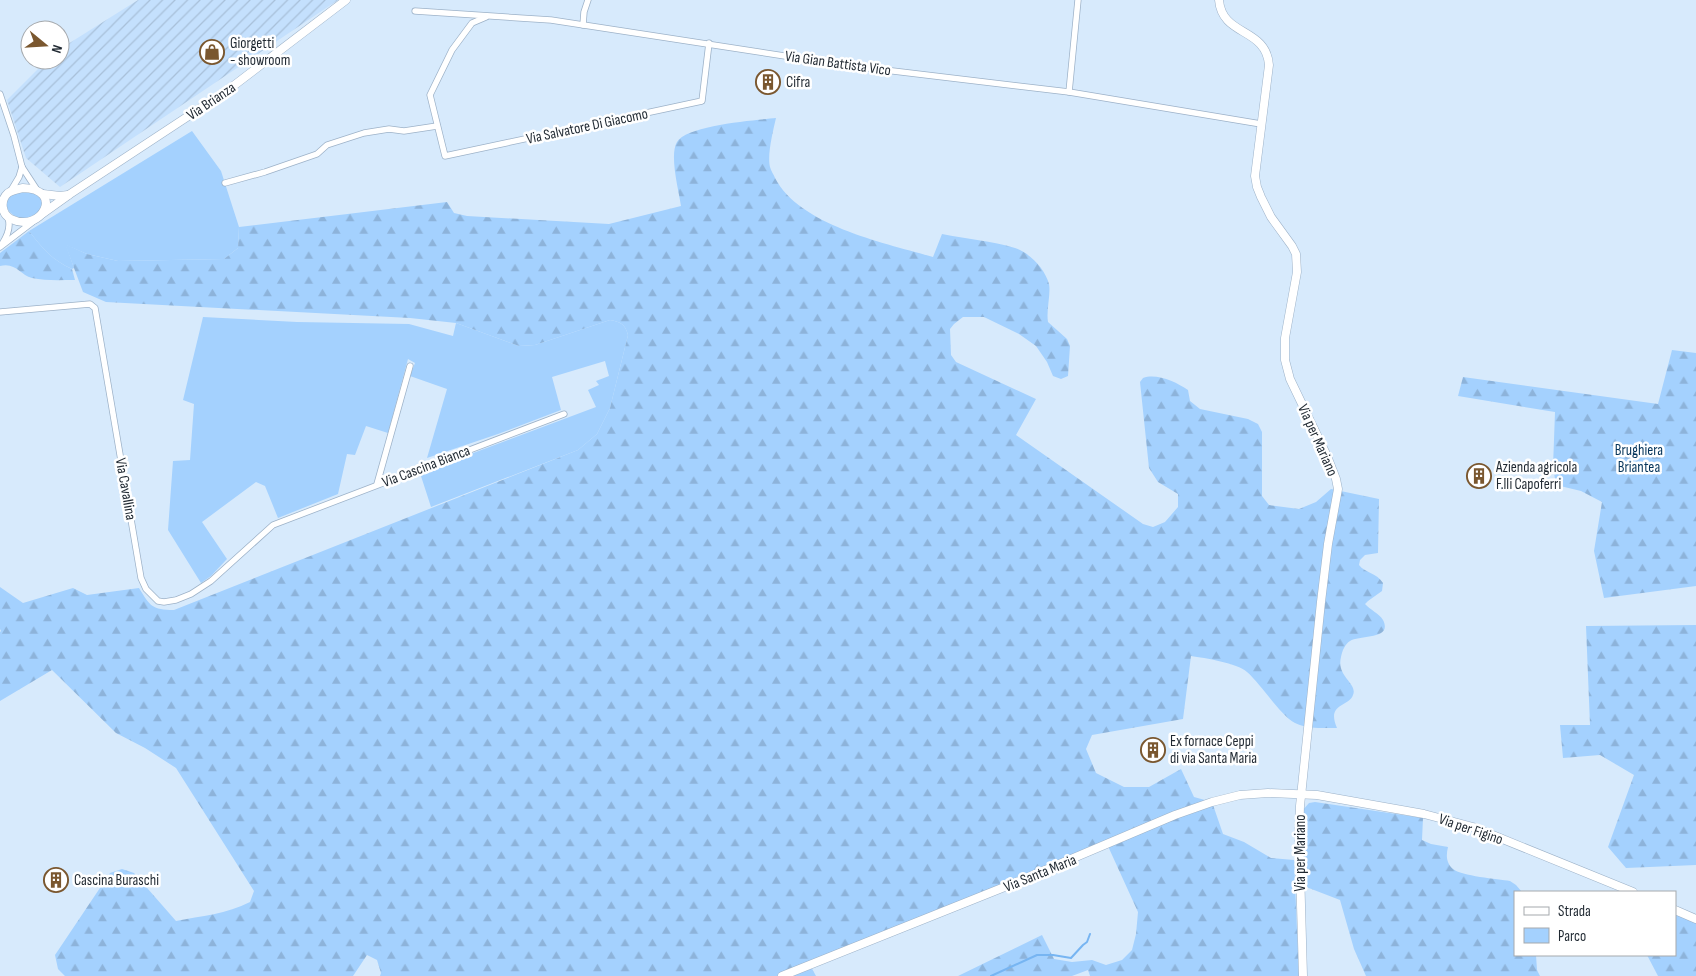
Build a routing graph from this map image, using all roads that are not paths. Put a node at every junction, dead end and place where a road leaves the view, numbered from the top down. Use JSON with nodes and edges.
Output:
{"nodes":[{"id":1,"x":346,"y":0,"type":"edge"},
{"id":2,"x":588,"y":0,"type":"edge"},
{"id":3,"x":1078,"y":0,"type":"edge"},
{"id":4,"x":1219,"y":0,"type":"edge"},
{"id":5,"x":415,"y":11,"type":"dead end"},
{"id":6,"x":488,"y":16,"type":"junction"},
{"id":7,"x":583,"y":25,"type":"junction"},
{"id":8,"x":709,"y":43,"type":"junction"},
{"id":9,"x":1069,"y":92,"type":"junction"},
{"id":10,"x":0,"y":94,"type":"edge"},
{"id":11,"x":1261,"y":124,"type":"junction"},
{"id":12,"x":437,"y":126,"type":"junction"},
{"id":13,"x":22,"y":167,"type":"junction"},
{"id":14,"x":225,"y":183,"type":"dead end"},
{"id":15,"x":40,"y":192,"type":"junction"},
{"id":16,"x":70,"y":194,"type":"junction"},
{"id":17,"x":5,"y":196,"type":"edge"},
{"id":18,"x":4,"y":215,"type":"edge"},
{"id":19,"x":40,"y":217,"type":"junction"},
{"id":20,"x":0,"y":247,"type":"edge"},
{"id":21,"x":0,"y":312,"type":"edge"},
{"id":22,"x":410,"y":366,"type":"dead end"},
{"id":23,"x":564,"y":414,"type":"dead end"},
{"id":24,"x":377,"y":484,"type":"junction"},
{"id":25,"x":290,"y":518,"type":"joint"},
{"id":26,"x":1302,"y":795,"type":"junction"},
{"id":27,"x":1631,"y":891,"type":"edge"},
{"id":28,"x":1676,"y":910,"type":"edge"},
{"id":29,"x":1696,"y":919,"type":"edge"},
{"id":30,"x":782,"y":976,"type":"edge"},
{"id":31,"x":1303,"y":976,"type":"edge"}],
"edges":[{"from":1,"to":16,"type":"street","name":"Via Brianza"},
{"from":2,"to":7,"type":"street"},
{"from":3,"to":9,"type":"street"},
{"from":4,"to":11,"type":"street","name":"Via per Mariano"},
{"from":5,"to":6,"type":"street","name":"Via Gian Battista Vico"},
{"from":6,"to":7,"type":"street","name":"Via Gian Battista Vico"},
{"from":6,"to":12,"type":"street","name":"Via Salvatore Di Giacomo"},
{"from":7,"to":8,"type":"street","name":"Via Gian Battista Vico"},
{"from":8,"to":9,"type":"street","name":"Via Gian Battista Vico"},
{"from":8,"to":12,"type":"street","name":"Via Salvatore Di Giacomo"},
{"from":9,"to":11,"type":"street","name":"Via Gian Battista Vico"},
{"from":10,"to":13,"type":"street"},
{"from":11,"to":26,"type":"street","name":"Via per Mariano"},
{"from":12,"to":14,"type":"street"},
{"from":13,"to":15,"type":"street"},
{"from":13,"to":17,"type":"street"},
{"from":15,"to":16,"type":"street"},
{"from":15,"to":17,"type":"street"},
{"from":15,"to":19,"type":"street"},
{"from":16,"to":19,"type":"street","name":"Via Brianza"},
{"from":17,"to":18,"type":"street"},
{"from":18,"to":19,"type":"street"},
{"from":18,"to":20,"type":"street"},
{"from":19,"to":20,"type":"street"},
{"from":21,"to":25,"type":"street","name":"Via Cavallina"},
{"from":22,"to":24,"type":"street"},
{"from":23,"to":24,"type":"street","name":"Via Cascina Bianca"},
{"from":24,"to":25,"type":"street","name":"Via Cascina Bianca"},
{"from":26,"to":27,"type":"street","name":"Via per Figino"},
{"from":26,"to":30,"type":"street","name":"Via Santa Maria"},
{"from":26,"to":31,"type":"street","name":"Via per Mariano"},
{"from":28,"to":29,"type":"street"}]}
